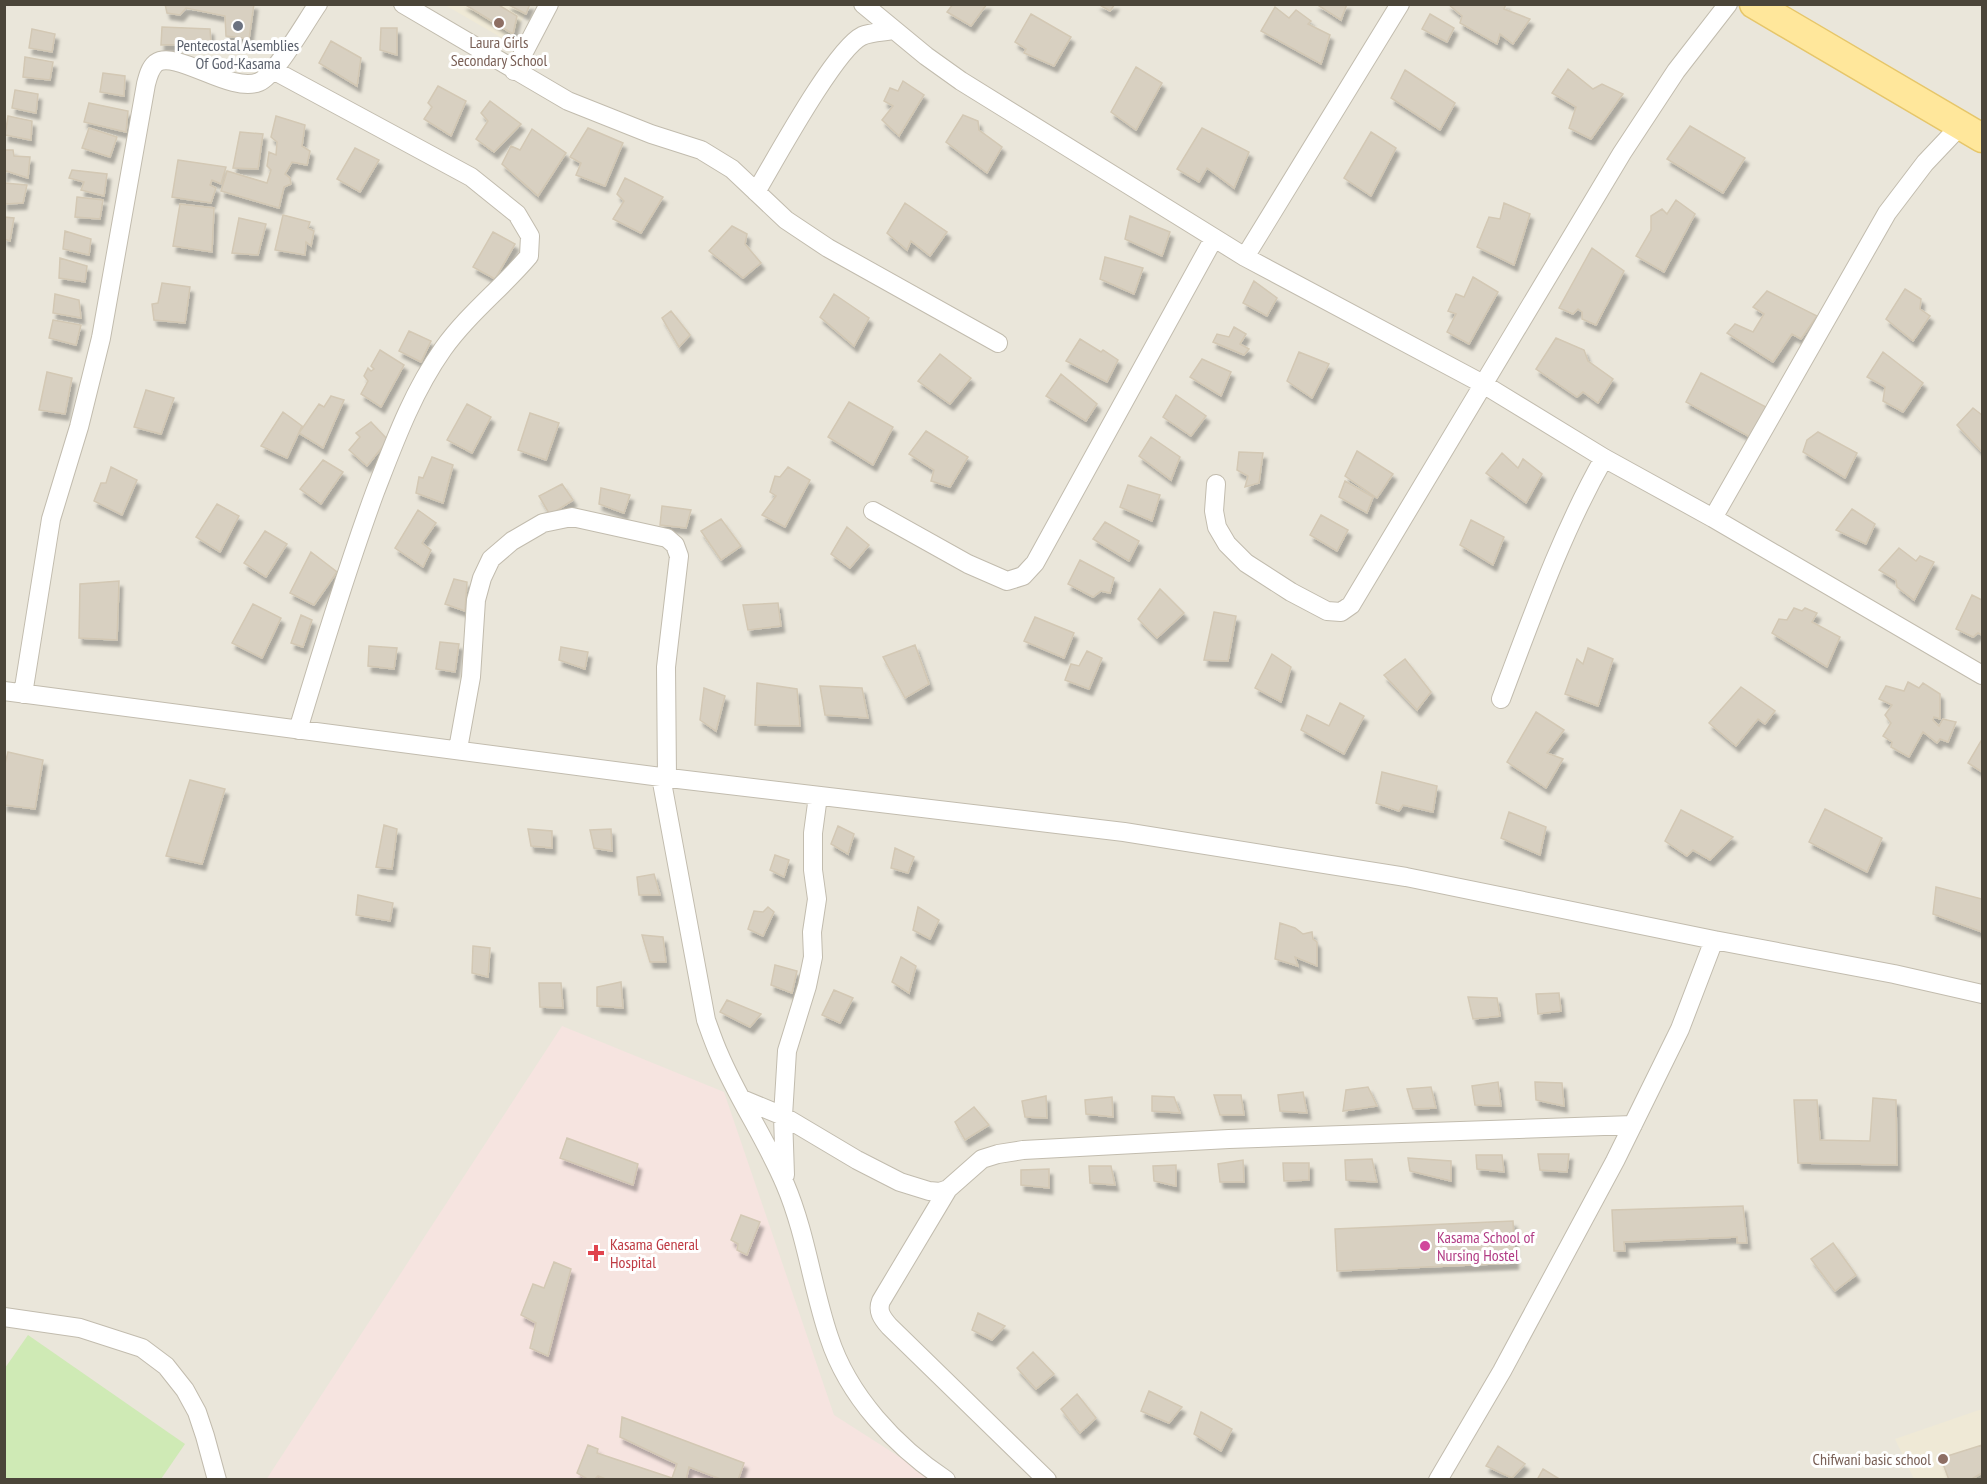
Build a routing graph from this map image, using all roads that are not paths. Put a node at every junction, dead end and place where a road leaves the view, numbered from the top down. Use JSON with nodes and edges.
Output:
{"nodes":[{"id":1,"x":318,"y":4,"type":"edge"},
{"id":2,"x":403,"y":4,"type":"edge"},
{"id":3,"x":549,"y":4,"type":"edge"},
{"id":4,"x":863,"y":4,"type":"edge"},
{"id":5,"x":1400,"y":4,"type":"edge"},
{"id":6,"x":1728,"y":4,"type":"edge"},
{"id":7,"x":1754,"y":4,"type":"edge"},
{"id":8,"x":894,"y":30,"type":"junction"},
{"id":9,"x":273,"y":70,"type":"junction"},
{"id":10,"x":514,"y":71,"type":"junction"},
{"id":11,"x":1972,"y":131,"type":"edge"},
{"id":12,"x":756,"y":192,"type":"junction"},
{"id":13,"x":1215,"y":238,"type":"junction"},
{"id":14,"x":1245,"y":257,"type":"junction"},
{"id":15,"x":998,"y":343,"type":"dead end"},
{"id":16,"x":1483,"y":384,"type":"junction"},
{"id":17,"x":1604,"y":458,"type":"junction"},
{"id":18,"x":1216,"y":484,"type":"dead end"},
{"id":19,"x":873,"y":510,"type":"dead end"},
{"id":20,"x":1713,"y":518,"type":"junction"},
{"id":21,"x":1983,"y":675,"type":"edge"},
{"id":22,"x":14,"y":692,"type":"edge"},
{"id":23,"x":1501,"y":699,"type":"dead end"},
{"id":24,"x":298,"y":730,"type":"junction"},
{"id":25,"x":458,"y":749,"type":"junction"},
{"id":26,"x":664,"y":777,"type":"junction"},
{"id":27,"x":819,"y":796,"type":"junction"},
{"id":28,"x":1714,"y":940,"type":"junction"},
{"id":29,"x":1983,"y":994,"type":"edge"},
{"id":30,"x":742,"y":1099,"type":"junction"},
{"id":31,"x":783,"y":1116,"type":"junction"},
{"id":32,"x":1633,"y":1125,"type":"junction"},
{"id":33,"x":786,"y":1185,"type":"junction"},
{"id":34,"x":948,"y":1189,"type":"junction"},
{"id":35,"x":4,"y":1317,"type":"edge"},
{"id":36,"x":217,"y":1479,"type":"edge"},
{"id":37,"x":946,"y":1479,"type":"edge"},
{"id":38,"x":1047,"y":1479,"type":"edge"},
{"id":39,"x":1438,"y":1479,"type":"edge"}],
"edges":[{"from":1,"to":9,"type":"street"},
{"from":2,"to":10,"type":"street"},
{"from":3,"to":10,"type":"street"},
{"from":4,"to":8,"type":"street"},
{"from":5,"to":14,"type":"street"},
{"from":6,"to":16,"type":"street"},
{"from":7,"to":11,"type":"main road"},
{"from":8,"to":12,"type":"street"},
{"from":8,"to":13,"type":"street"},
{"from":9,"to":22,"type":"street"},
{"from":9,"to":24,"type":"street"},
{"from":10,"to":12,"type":"street"},
{"from":11,"to":20,"type":"street"},
{"from":12,"to":15,"type":"street"},
{"from":13,"to":14,"type":"street"},
{"from":13,"to":19,"type":"street"},
{"from":14,"to":16,"type":"street"},
{"from":16,"to":17,"type":"street"},
{"from":16,"to":18,"type":"street"},
{"from":17,"to":20,"type":"street"},
{"from":17,"to":23,"type":"street"},
{"from":20,"to":21,"type":"street"},
{"from":22,"to":24,"type":"street"},
{"from":24,"to":25,"type":"street"},
{"from":25,"to":26,"type":"street"},
{"from":25,"to":26,"type":"street"},
{"from":26,"to":27,"type":"street"},
{"from":26,"to":30,"type":"street"},
{"from":27,"to":28,"type":"street"},
{"from":27,"to":31,"type":"street"},
{"from":28,"to":29,"type":"street"},
{"from":28,"to":32,"type":"street"},
{"from":30,"to":31,"type":"street"},
{"from":30,"to":33,"type":"street"},
{"from":31,"to":33,"type":"street"},
{"from":31,"to":34,"type":"street"},
{"from":32,"to":34,"type":"street"},
{"from":32,"to":39,"type":"street"},
{"from":33,"to":37,"type":"street"},
{"from":34,"to":38,"type":"street"},
{"from":35,"to":36,"type":"street"}]}
